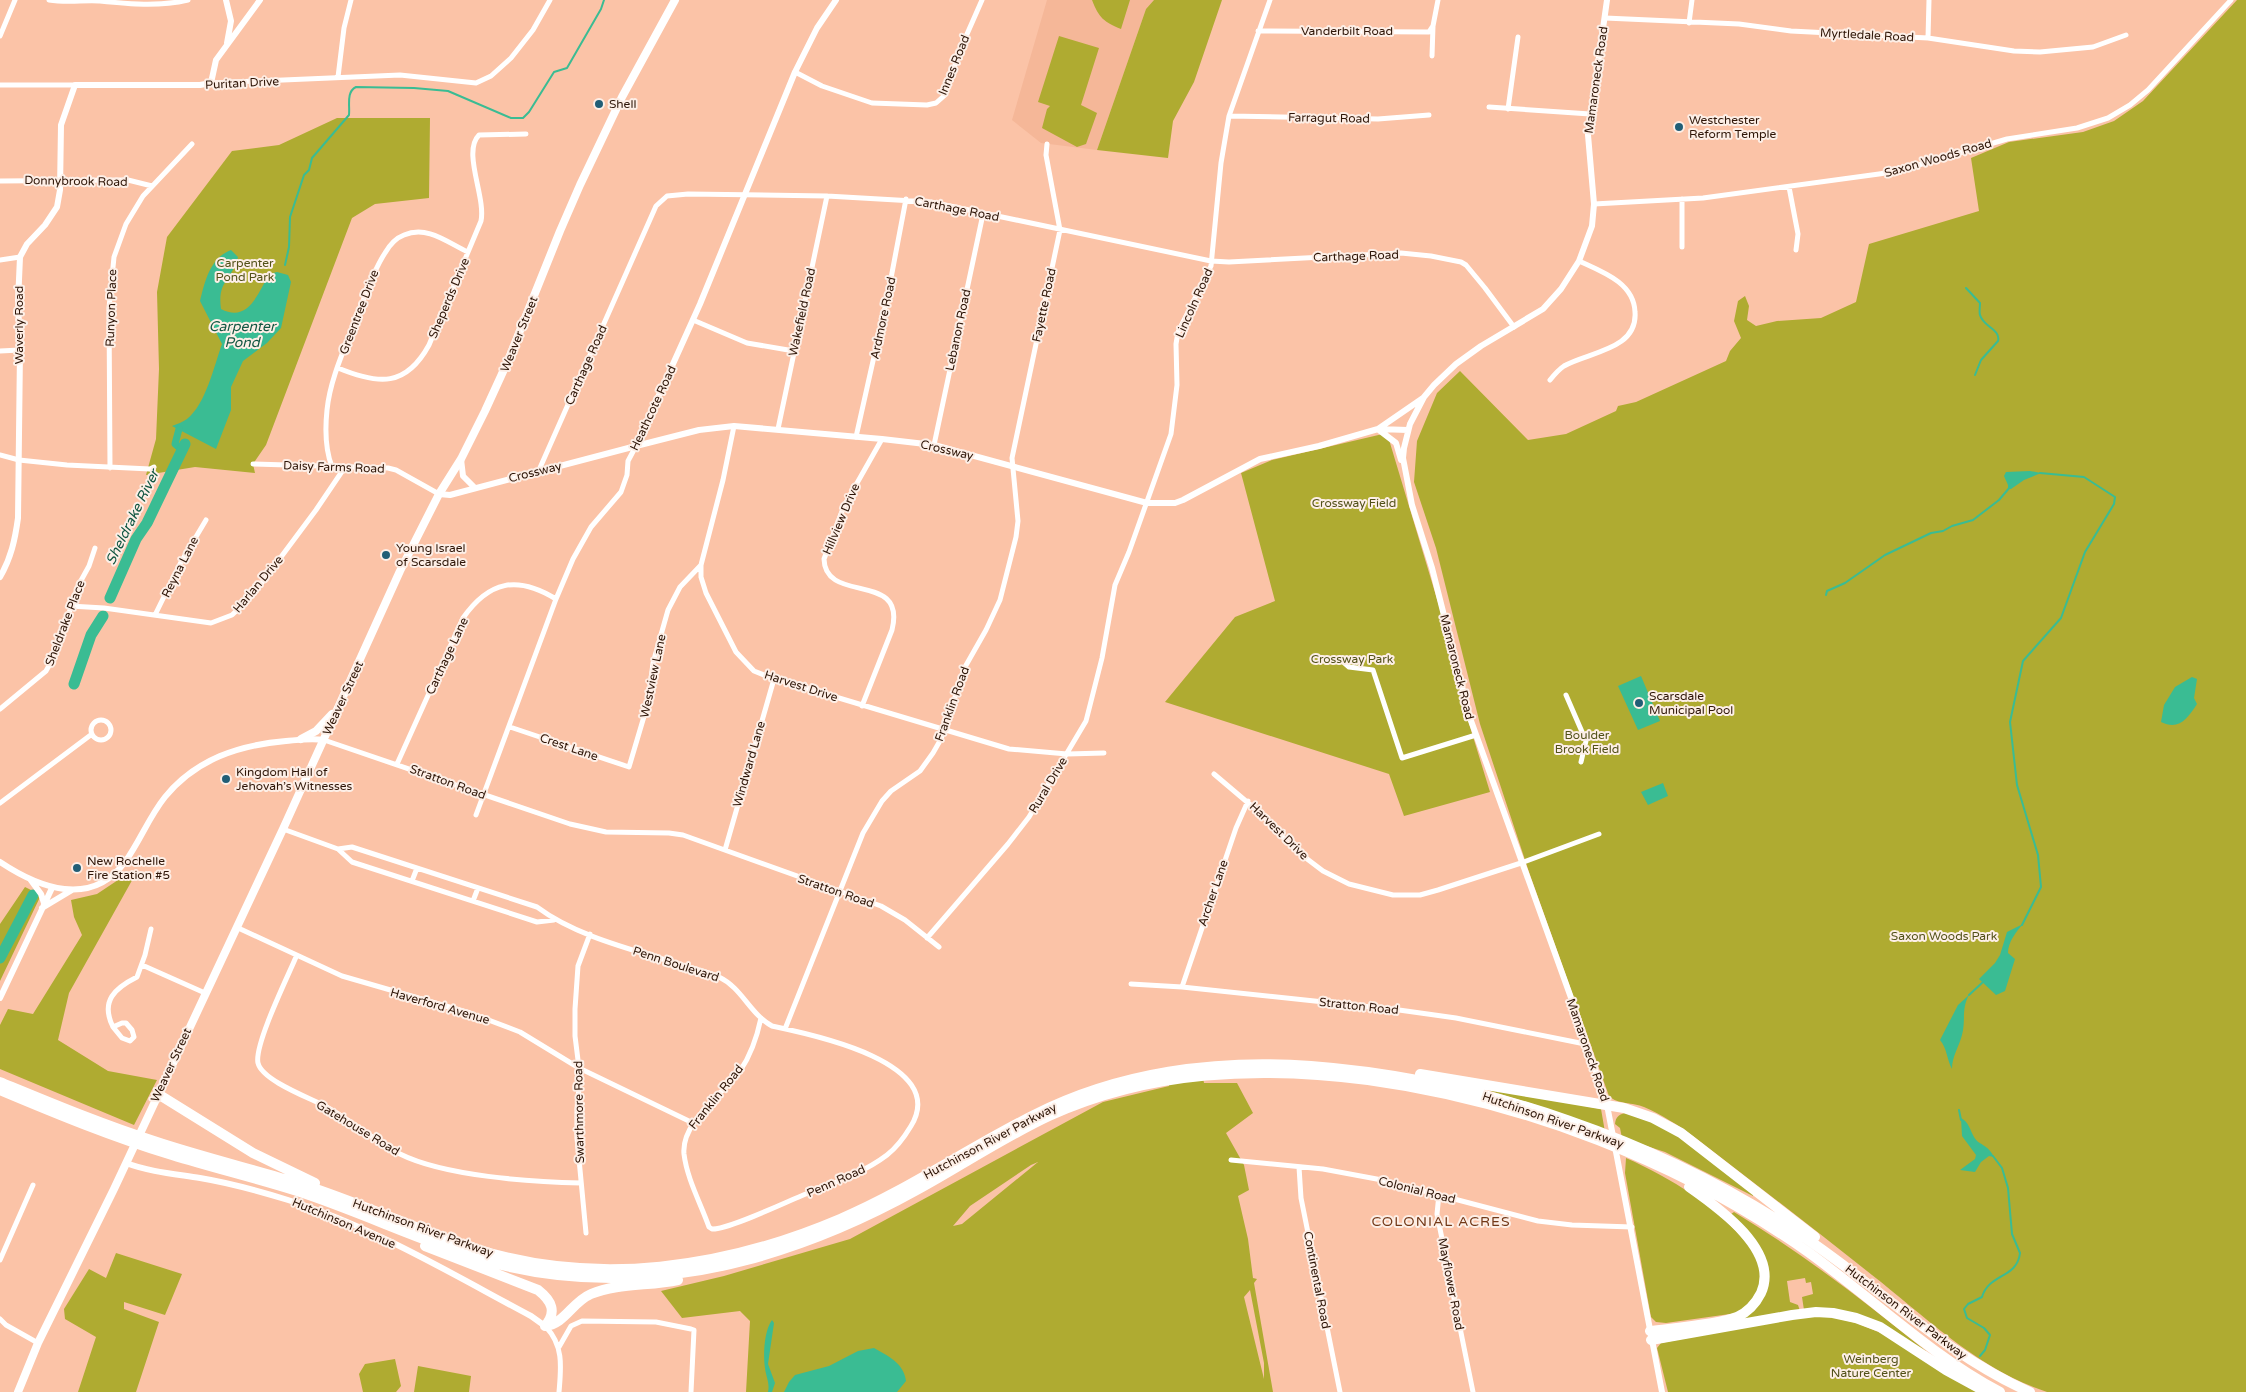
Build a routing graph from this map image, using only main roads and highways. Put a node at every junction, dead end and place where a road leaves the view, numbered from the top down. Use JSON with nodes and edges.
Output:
{"nodes":[{"id":1,"x":679,"y":0,"type":"edge"},
{"id":2,"x":673,"y":4,"type":"edge"},
{"id":3,"x":338,"y":707,"type":"junction"},
{"id":4,"x":301,"y":740,"type":"road end"},
{"id":5,"x":1367,"y":1072,"type":"junction"},
{"id":6,"x":0,"y":1082,"type":"edge"},
{"id":7,"x":0,"y":1090,"type":"edge"},
{"id":8,"x":158,"y":1094,"type":"junction"},
{"id":9,"x":1660,"y":1167,"type":"junction"},
{"id":10,"x":359,"y":1214,"type":"junction"},
{"id":11,"x":387,"y":1215,"type":"junction"},
{"id":12,"x":807,"y":1241,"type":"junction"},
{"id":13,"x":1859,"y":1276,"type":"junction"},
{"id":14,"x":18,"y":1392,"type":"edge"},
{"id":15,"x":1986,"y":1392,"type":"edge"},
{"id":16,"x":2000,"y":1392,"type":"edge"},
{"id":17,"x":2030,"y":1392,"type":"edge"}],
"edges":[{"from":1,"to":2,"type":"main road","name":"Weaver Street"},
{"from":2,"to":3,"type":"main road","name":"Weaver Street"},
{"from":3,"to":4,"type":"main road"},
{"from":3,"to":8,"type":"main road","name":"Weaver Street"},
{"from":5,"to":11,"type":"highway","name":"Hutchinson River Parkway"},
{"from":5,"to":13,"type":"highway","name":"Hutchinson River Parkway"},
{"from":5,"to":13,"type":"highway"},
{"from":6,"to":11,"type":"highway","name":"Hutchinson River Parkway"},
{"from":7,"to":10,"type":"highway","name":"Hutchinson River Parkway"},
{"from":8,"to":11,"type":"highway"},
{"from":8,"to":14,"type":"main road","name":"Weaver Street"},
{"from":9,"to":12,"type":"highway","name":"Hutchinson River Parkway"},
{"from":9,"to":15,"type":"highway"},
{"from":9,"to":16,"type":"highway","name":"Hutchinson River Parkway"},
{"from":10,"to":12,"type":"highway","name":"Hutchinson River Parkway"},
{"from":10,"to":12,"type":"highway"},
{"from":13,"to":17,"type":"highway","name":"Hutchinson River Parkway"}]}
